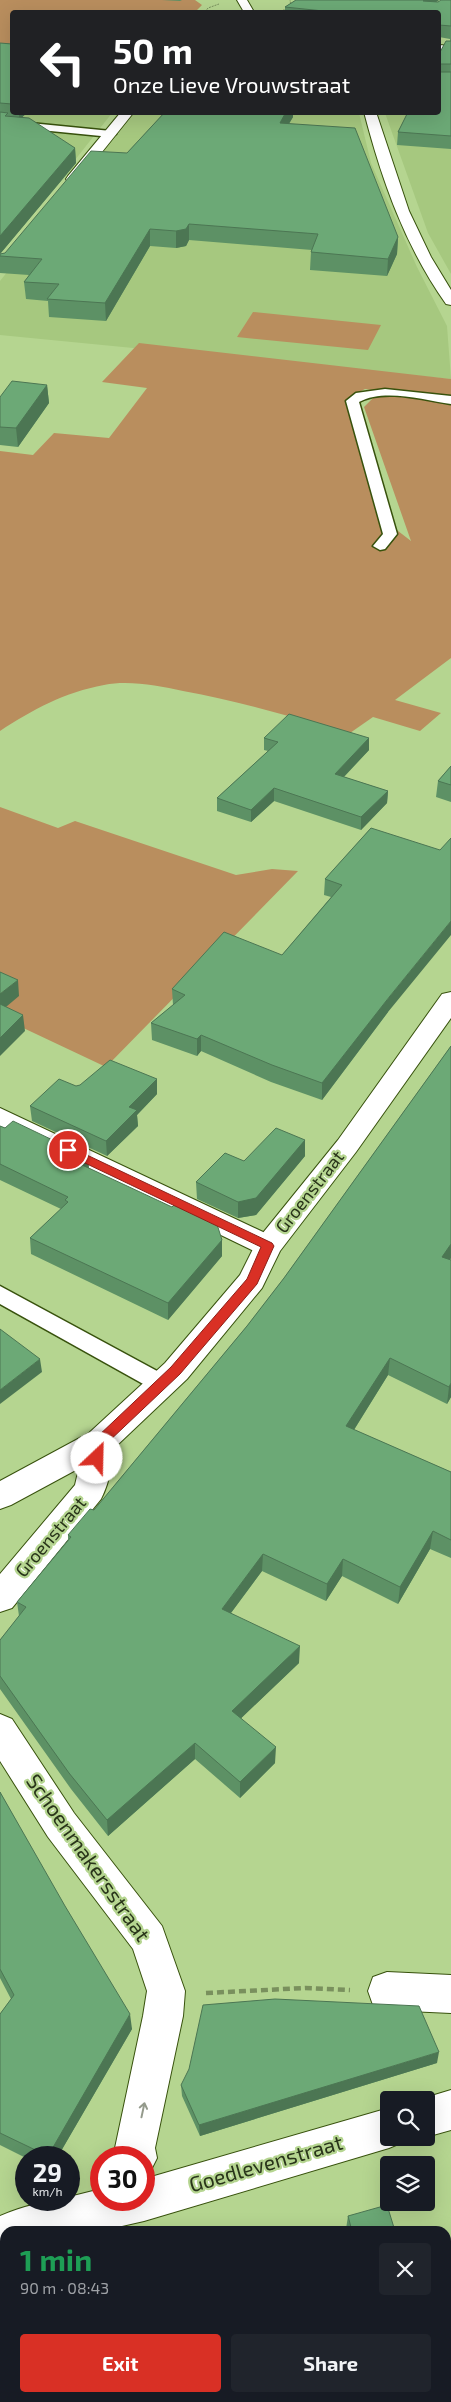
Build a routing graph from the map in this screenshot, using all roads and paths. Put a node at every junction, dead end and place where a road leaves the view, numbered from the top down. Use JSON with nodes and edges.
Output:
{"nodes":[{"id":1,"x":290,"y":0,"type":"edge"},
{"id":2,"x":284,"y":10,"type":"edge"},
{"id":3,"x":126,"y":115,"type":"edge"},
{"id":4,"x":371,"y":115,"type":"edge"},
{"id":5,"x":0,"y":123,"type":"edge"},
{"id":6,"x":0,"y":129,"type":"edge"},
{"id":7,"x":109,"y":136,"type":"junction"},
{"id":8,"x":63,"y":191,"type":"edge"},
{"id":9,"x":451,"y":301,"type":"edge"},
{"id":10,"x":451,"y":400,"type":"edge"},
{"id":11,"x":380,"y":546,"type":"dead end"},
{"id":12,"x":451,"y":1000,"type":"edge"},
{"id":13,"x":0,"y":1117,"type":"edge"},
{"id":14,"x":268,"y":1246,"type":"junction"},
{"id":15,"x":0,"y":1294,"type":"edge"},
{"id":16,"x":162,"y":1384,"type":"junction"},
{"id":17,"x":100,"y":1442,"type":"junction"},
{"id":18,"x":0,"y":1496,"type":"edge"},
{"id":19,"x":0,"y":1598,"type":"edge"},
{"id":20,"x":0,"y":1730,"type":"edge"},
{"id":21,"x":166,"y":1991,"type":"junction"},
{"id":22,"x":387,"y":1992,"type":"joint"},
{"id":23,"x":451,"y":1994,"type":"edge"},
{"id":24,"x":451,"y":2110,"type":"edge"},
{"id":25,"x":435,"y":2114,"type":"edge"},
{"id":26,"x":380,"y":2131,"type":"edge"},
{"id":27,"x":135,"y":2146,"type":"edge"},
{"id":28,"x":155,"y":2196,"type":"edge"},
{"id":29,"x":97,"y":2211,"type":"edge"},
{"id":30,"x":35,"y":2226,"type":"edge"}],
"edges":[{"from":1,"to":2,"type":"path"},
{"from":3,"to":7,"type":"street"},
{"from":4,"to":9,"type":"street"},
{"from":5,"to":7,"type":"lane"},
{"from":6,"to":7,"type":"lane"},
{"from":7,"to":8,"type":"street"},
{"from":10,"to":11,"type":"lane"},
{"from":12,"to":14,"type":"street","name":"Groenstraat"},
{"from":13,"to":14,"type":"street"},
{"from":14,"to":16,"type":"street","name":"Groenstraat"},
{"from":15,"to":16,"type":"lane"},
{"from":16,"to":17,"type":"street","name":"Groenstraat"},
{"from":17,"to":18,"type":"street","name":"Groenstraat"},
{"from":17,"to":19,"type":"street","name":"Groenstraat"},
{"from":20,"to":21,"type":"street","name":"Schoenmakersstraat"},
{"from":21,"to":22,"type":"path"},
{"from":27,"to":21,"type":"street","name":"Schoenmakersstraat","one_way":true},
{"from":22,"to":23,"type":"street"},
{"from":24,"to":25,"type":"street"},
{"from":26,"to":28,"type":"street","name":"Goedlevenstraat"},
{"from":29,"to":30,"type":"street","name":"Goedlevenstraat"}]}
